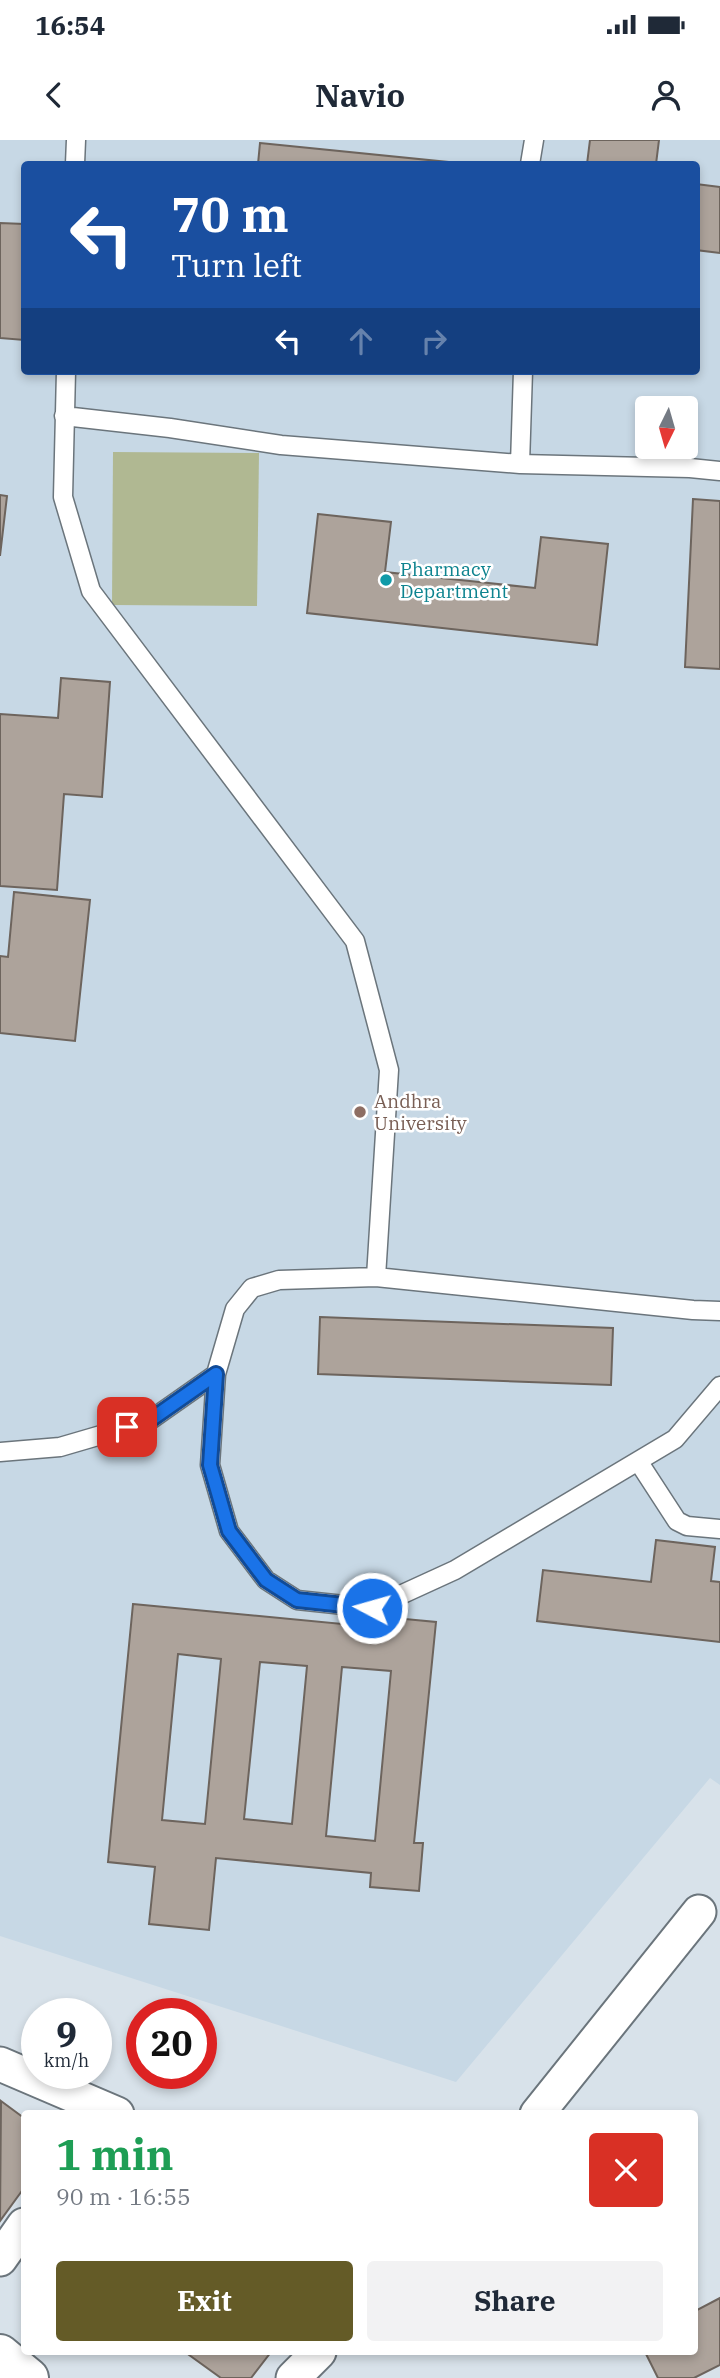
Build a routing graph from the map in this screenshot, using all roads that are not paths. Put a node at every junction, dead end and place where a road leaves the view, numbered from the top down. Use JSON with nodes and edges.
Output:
{"nodes":[{"id":1,"x":76,"y":140,"type":"edge"},
{"id":2,"x":534,"y":140,"type":"edge"},
{"id":3,"x":75,"y":161,"type":"edge"},
{"id":4,"x":530,"y":161,"type":"edge"},
{"id":5,"x":66,"y":375,"type":"edge"},
{"id":6,"x":523,"y":375,"type":"edge"},
{"id":7,"x":64,"y":416,"type":"junction"},
{"id":8,"x":520,"y":464,"type":"junction"},
{"id":9,"x":720,"y":471,"type":"edge"},
{"id":10,"x":376,"y":1277,"type":"junction"},
{"id":11,"x":720,"y":1311,"type":"edge"},
{"id":12,"x":216,"y":1374,"type":"junction"},
{"id":13,"x":716,"y":1398,"type":"edge"},
{"id":14,"x":0,"y":1452,"type":"edge"},
{"id":15,"x":638,"y":1461,"type":"junction"},
{"id":16,"x":720,"y":1529,"type":"edge"},
{"id":17,"x":699,"y":1912,"type":"dead end"},
{"id":18,"x":0,"y":2064,"type":"edge"},
{"id":19,"x":103,"y":2110,"type":"edge"},
{"id":20,"x":540,"y":2110,"type":"edge"},
{"id":21,"x":21,"y":2229,"type":"edge"},
{"id":22,"x":0,"y":2259,"type":"edge"},
{"id":23,"x":0,"y":2354,"type":"edge"},
{"id":24,"x":316,"y":2355,"type":"edge"},
{"id":25,"x":29,"y":2378,"type":"edge"},
{"id":26,"x":293,"y":2378,"type":"edge"}],
"edges":[{"from":1,"to":3,"type":"lane"},
{"from":2,"to":4,"type":"lane"},
{"from":5,"to":7,"type":"lane"},
{"from":6,"to":8,"type":"lane"},
{"from":7,"to":8,"type":"lane"},
{"from":7,"to":10,"type":"lane"},
{"from":8,"to":9,"type":"lane"},
{"from":10,"to":11,"type":"lane"},
{"from":10,"to":12,"type":"lane"},
{"from":12,"to":14,"type":"lane"},
{"from":12,"to":15,"type":"lane"},
{"from":13,"to":15,"type":"lane"},
{"from":15,"to":16,"type":"lane"},
{"from":17,"to":20,"type":"street"},
{"from":18,"to":19,"type":"street"},
{"from":21,"to":22,"type":"street"},
{"from":23,"to":25,"type":"street"},
{"from":24,"to":26,"type":"street"}]}
